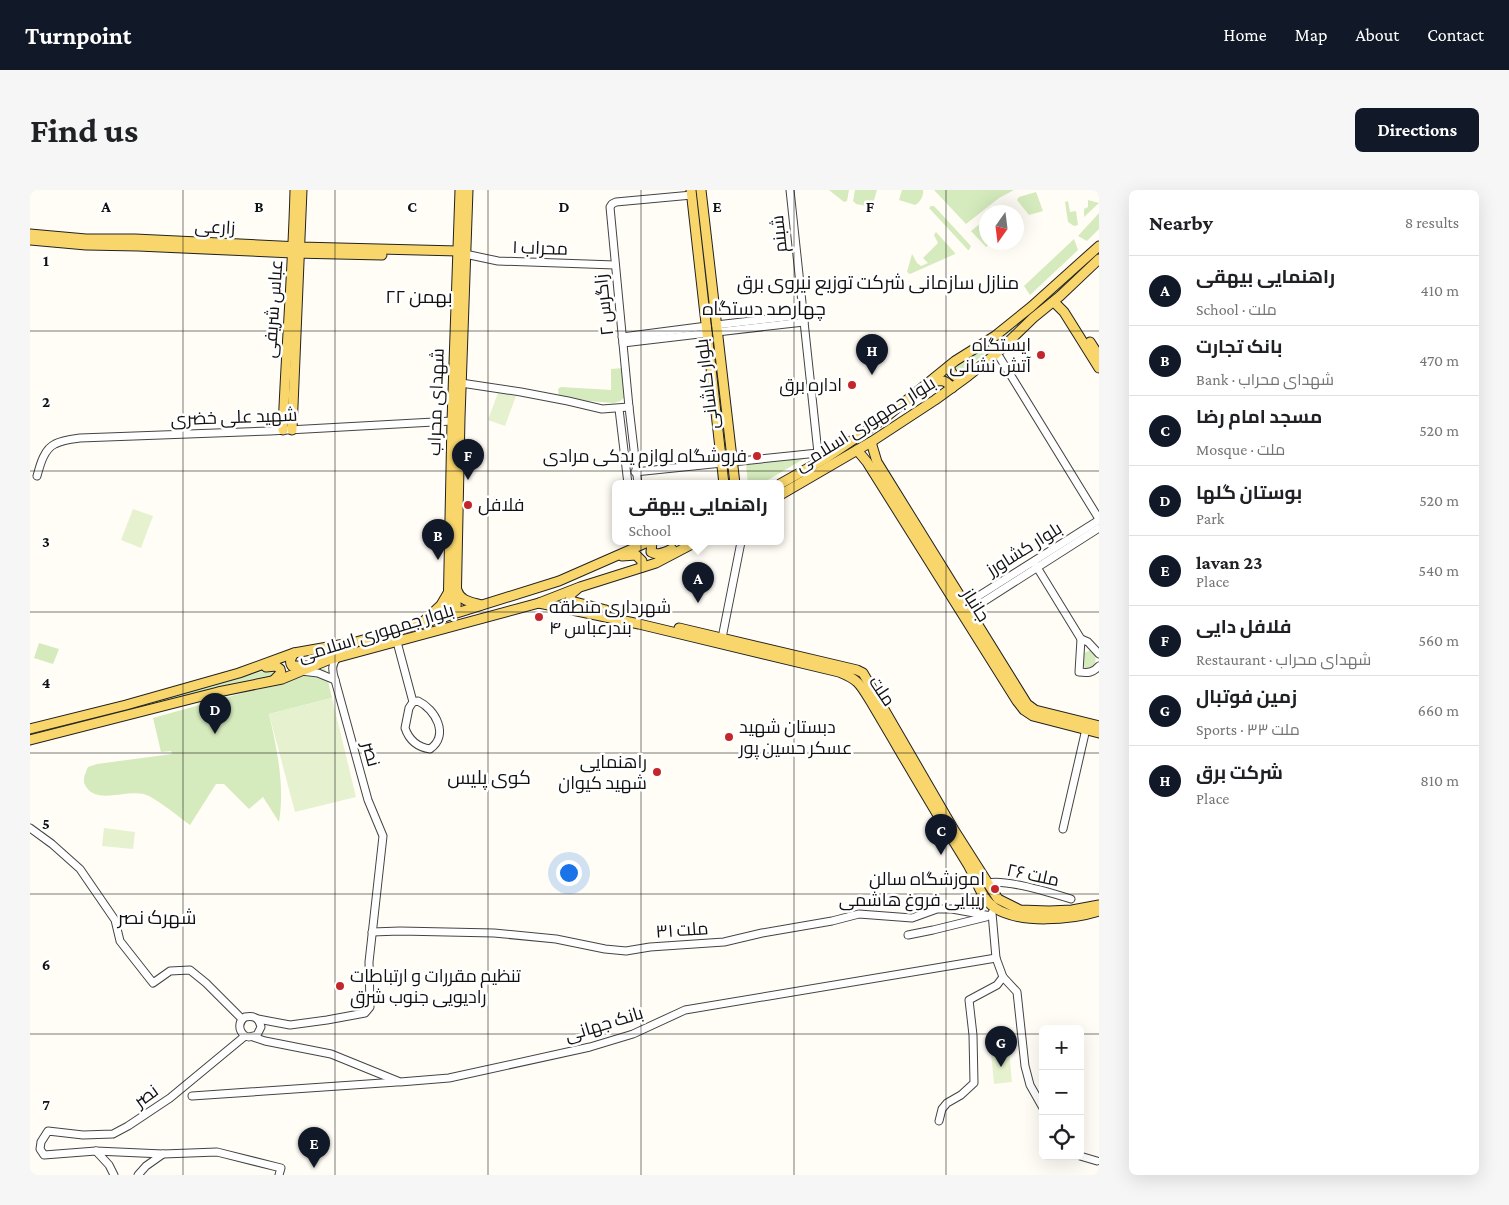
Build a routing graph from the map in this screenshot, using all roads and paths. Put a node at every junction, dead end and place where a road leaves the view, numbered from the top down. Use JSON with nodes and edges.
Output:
{"nodes":[{"id":1,"x":295,"y":190,"type":"edge"},
{"id":2,"x":302,"y":190,"type":"edge"},
{"id":3,"x":460,"y":190,"type":"edge"},
{"id":4,"x":468,"y":190,"type":"edge"},
{"id":5,"x":701,"y":190,"type":"edge"},
{"id":6,"x":790,"y":190,"type":"edge"},
{"id":7,"x":692,"y":193,"type":"edge"},
{"id":8,"x":30,"y":234,"type":"edge"},
{"id":9,"x":30,"y":240,"type":"edge"},
{"id":10,"x":127,"y":242,"type":"junction"},
{"id":11,"x":1099,"y":246,"type":"edge"},
{"id":12,"x":296,"y":250,"type":"junction"},
{"id":13,"x":460,"y":254,"type":"junction"},
{"id":14,"x":1099,"y":259,"type":"edge"},
{"id":15,"x":615,"y":266,"type":"junction"},
{"id":16,"x":1057,"y":299,"type":"junction"},
{"id":17,"x":1066,"y":310,"type":"junction"},
{"id":18,"x":803,"y":319,"type":"junction"},
{"id":19,"x":712,"y":329,"type":"junction"},
{"id":20,"x":622,"y":340,"type":"junction"},
{"id":21,"x":997,"y":353,"type":"junction"},
{"id":22,"x":1099,"y":356,"type":"edge"},
{"id":23,"x":949,"y":366,"type":"junction"},
{"id":24,"x":1099,"y":368,"type":"edge"},
{"id":25,"x":972,"y":373,"type":"junction"},
{"id":26,"x":929,"y":382,"type":"junction"},
{"id":27,"x":461,"y":384,"type":"junction"},
{"id":28,"x":952,"y":388,"type":"junction"},
{"id":29,"x":629,"y":407,"type":"junction"},
{"id":30,"x":619,"y":409,"type":"junction"},
{"id":31,"x":452,"y":421,"type":"junction"},
{"id":32,"x":288,"y":430,"type":"junction"},
{"id":33,"x":871,"y":442,"type":"junction"},
{"id":34,"x":857,"y":450,"type":"junction"},
{"id":35,"x":818,"y":453,"type":"junction"},
{"id":36,"x":826,"y":458,"type":"junction"},
{"id":37,"x":733,"y":462,"type":"junction"},
{"id":38,"x":722,"y":463,"type":"junction"},
{"id":39,"x":635,"y":472,"type":"junction"},
{"id":40,"x":36,"y":476,"type":"dead end"},
{"id":41,"x":628,"y":480,"type":"edge"},
{"id":42,"x":637,"y":480,"type":"edge"},
{"id":43,"x":724,"y":480,"type":"edge"},
{"id":44,"x":735,"y":480,"type":"edge"},
{"id":45,"x":784,"y":482,"type":"edge"},
{"id":46,"x":784,"y":493,"type":"edge"},
{"id":47,"x":1099,"y":519,"type":"edge"},
{"id":48,"x":1099,"y":528,"type":"edge"},
{"id":49,"x":641,"y":545,"type":"edge"},
{"id":50,"x":652,"y":545,"type":"edge"},
{"id":51,"x":685,"y":545,"type":"edge"},
{"id":52,"x":689,"y":545,"type":"edge"},
{"id":53,"x":740,"y":545,"type":"edge"},
{"id":54,"x":608,"y":559,"type":"junction"},
{"id":55,"x":1035,"y":564,"type":"junction"},
{"id":56,"x":642,"y":567,"type":"junction"},
{"id":57,"x":580,"y":586,"type":"junction"},
{"id":58,"x":453,"y":588,"type":"junction"},
{"id":59,"x":539,"y":603,"type":"junction"},
{"id":60,"x":481,"y":605,"type":"junction"},
{"id":61,"x":574,"y":606,"type":"junction"},
{"id":62,"x":453,"y":610,"type":"junction"},
{"id":63,"x":964,"y":610,"type":"junction"},
{"id":64,"x":420,"y":624,"type":"junction"},
{"id":65,"x":722,"y":638,"type":"junction"},
{"id":66,"x":1081,"y":639,"type":"junction"},
{"id":67,"x":399,"y":641,"type":"junction"},
{"id":68,"x":294,"y":653,"type":"junction"},
{"id":69,"x":1099,"y":654,"type":"edge"},
{"id":70,"x":338,"y":657,"type":"junction"},
{"id":71,"x":312,"y":666,"type":"junction"},
{"id":72,"x":1099,"y":666,"type":"edge"},
{"id":73,"x":300,"y":672,"type":"junction"},
{"id":74,"x":239,"y":673,"type":"junction"},
{"id":75,"x":334,"y":680,"type":"junction"},
{"id":76,"x":269,"y":682,"type":"junction"},
{"id":77,"x":875,"y":700,"type":"junction"},
{"id":78,"x":415,"y":701,"type":"junction"},
{"id":79,"x":1083,"y":726,"type":"junction"},
{"id":80,"x":1099,"y":726,"type":"edge"},
{"id":81,"x":30,"y":729,"type":"edge"},
{"id":82,"x":1099,"y":732,"type":"edge"},
{"id":83,"x":30,"y":740,"type":"edge"},
{"id":84,"x":30,"y":828,"type":"edge"},
{"id":85,"x":1063,"y":829,"type":"dead end"},
{"id":86,"x":973,"y":866,"type":"junction"},
{"id":87,"x":988,"y":883,"type":"junction"},
{"id":88,"x":1071,"y":899,"type":"dead end"},
{"id":89,"x":1099,"y":905,"type":"edge"},
{"id":90,"x":992,"y":911,"type":"junction"},
{"id":91,"x":1099,"y":911,"type":"edge"},
{"id":92,"x":372,"y":932,"type":"junction"},
{"id":93,"x":908,"y":935,"type":"dead end"},
{"id":94,"x":996,"y":958,"type":"junction"},
{"id":95,"x":1003,"y":977,"type":"junction"},
{"id":96,"x":242,"y":1019,"type":"junction"},
{"id":97,"x":258,"y":1019,"type":"junction"},
{"id":98,"x":245,"y":1036,"type":"junction"},
{"id":99,"x":253,"y":1037,"type":"junction"},
{"id":100,"x":400,"y":1082,"type":"junction"},
{"id":101,"x":192,"y":1096,"type":"dead end"},
{"id":102,"x":1039,"y":1101,"type":"edge"},
{"id":103,"x":939,"y":1121,"type":"dead end"},
{"id":104,"x":96,"y":1151,"type":"junction"},
{"id":105,"x":163,"y":1154,"type":"junction"},
{"id":106,"x":1084,"y":1157,"type":"edge"},
{"id":107,"x":1097,"y":1161,"type":"dead end"},
{"id":108,"x":114,"y":1175,"type":"edge"},
{"id":109,"x":138,"y":1175,"type":"edge"},
{"id":110,"x":279,"y":1175,"type":"edge"}],
"edges":[{"from":1,"to":12,"type":"main road","name":"عباس شریفی"},
{"from":2,"to":12,"type":"main road","name":"عباس شریفی"},
{"from":3,"to":13,"type":"main road","name":"شهدای محراب"},
{"from":4,"to":13,"type":"main road","name":"شهدای محراب"},
{"from":5,"to":19,"type":"main road","name":"بلوار کاشانی"},
{"from":6,"to":18,"type":"street","name":"شبنم"},
{"from":7,"to":15,"type":"street","name":"زاگرس ۲"},
{"from":7,"to":19,"type":"main road","name":"بلوار کاشانی"},
{"from":8,"to":10,"type":"main road","name":"زارعی"},
{"from":9,"to":10,"type":"main road","name":"زارعی"},
{"from":10,"to":12,"type":"main road","name":"زارعی"},
{"from":11,"to":23,"type":"main road","name":"بلوار جمهوری اسلامی"},
{"from":12,"to":13,"type":"main road","name":"زارعی"},
{"from":12,"to":32,"type":"main road","name":"عباس شریفی"},
{"from":13,"to":15,"type":"street","name":"محراب ۱"},
{"from":13,"to":27,"type":"main road","name":"شهدای محراب"},
{"from":13,"to":31,"type":"main road","name":"شهدای محراب"},
{"from":14,"to":16,"type":"main road","name":"بلوار جمهوری اسلامی"},
{"from":15,"to":20,"type":"street","name":"زاگرس ۲"},
{"from":16,"to":17,"type":"main road"},
{"from":16,"to":21,"type":"main road","name":"بلوار جمهوری اسلامی"},
{"from":17,"to":22,"type":"main road"},
{"from":17,"to":24,"type":"main road"},
{"from":18,"to":19,"type":"street"},
{"from":18,"to":35,"type":"street","name":"شبنم"},
{"from":19,"to":20,"type":"street"},
{"from":19,"to":37,"type":"main road","name":"بلوار کاشانی"},
{"from":19,"to":38,"type":"main road","name":"بلوار کاشانی"},
{"from":20,"to":29,"type":"street","name":"زاگرس ۲"},
{"from":21,"to":25,"type":"main road","name":"بلوار جمهوری اسلامی"},
{"from":21,"to":47,"type":"street"},
{"from":23,"to":25,"type":"main road"},
{"from":23,"to":26,"type":"main road","name":"بلوار جمهوری اسلامی"},
{"from":25,"to":28,"type":"main road","name":"بلوار جمهوری اسلامی"},
{"from":26,"to":28,"type":"main road"},
{"from":26,"to":36,"type":"main road","name":"بلوار جمهوری اسلامی"},
{"from":27,"to":30,"type":"street"},
{"from":27,"to":58,"type":"main road","name":"شهدای محراب"},
{"from":28,"to":33,"type":"main road","name":"بلوار جمهوری اسلامی"},
{"from":29,"to":30,"type":"street"},
{"from":29,"to":39,"type":"street","name":"زاگرس ۲"},
{"from":30,"to":41,"type":"street"},
{"from":31,"to":32,"type":"street","name":"شهید علی خضری"},
{"from":31,"to":58,"type":"main road","name":"شهدای محراب"},
{"from":32,"to":40,"type":"street","name":"شهید علی خضری"},
{"from":33,"to":34,"type":"main road","name":"بلوار جمهوری اسلامی"},
{"from":33,"to":63,"type":"main road","name":"جانباز"},
{"from":34,"to":46,"type":"main road","name":"بلوار جمهوری اسلامی"},
{"from":34,"to":63,"type":"main road","name":"جانباز"},
{"from":35,"to":36,"type":"main road"},
{"from":35,"to":37,"type":"street"},
{"from":36,"to":45,"type":"main road","name":"بلوار جمهوری اسلامی"},
{"from":37,"to":38,"type":"street"},
{"from":37,"to":44,"type":"main road","name":"بلوار کاشانی"},
{"from":38,"to":39,"type":"street"},
{"from":38,"to":43,"type":"main road","name":"بلوار کاشانی"},
{"from":39,"to":42,"type":"street","name":"زاگرس ۲"},
{"from":47,"to":55,"type":"street","name":"بلوار کشاورز"},
{"from":48,"to":55,"type":"street","name":"بلوار کشاورز"},
{"from":49,"to":54,"type":"main road","name":"بلوار جمهوری اسلامی"},
{"from":50,"to":51,"type":"main road"},
{"from":52,"to":56,"type":"main road","name":"بلوار جمهوری اسلامی"},
{"from":53,"to":65,"type":"street"},
{"from":54,"to":56,"type":"main road"},
{"from":54,"to":60,"type":"main road","name":"بلوار جمهوری اسلامی"},
{"from":55,"to":63,"type":"street","name":"بلوار کشاورز"},
{"from":55,"to":66,"type":"street"},
{"from":56,"to":57,"type":"main road","name":"بلوار جمهوری اسلامی"},
{"from":57,"to":59,"type":"main road","name":"بلوار جمهوری اسلامی"},
{"from":57,"to":61,"type":"main road"},
{"from":58,"to":60,"type":"main road"},
{"from":58,"to":62,"type":"main road","name":"شهدای محراب"},
{"from":58,"to":64,"type":"main road"},
{"from":59,"to":61,"type":"main road","name":"ملت"},
{"from":59,"to":67,"type":"main road","name":"بلوار جمهوری اسلامی"},
{"from":60,"to":62,"type":"main road","name":"بلوار جمهوری اسلامی"},
{"from":61,"to":65,"type":"main road","name":"ملت"},
{"from":61,"to":77,"type":"main road","name":"ملت"},
{"from":62,"to":64,"type":"main road","name":"بلوار جمهوری اسلامی"},
{"from":63,"to":79,"type":"main road","name":"جانباز"},
{"from":64,"to":68,"type":"main road","name":"بلوار جمهوری اسلامی"},
{"from":65,"to":77,"type":"main road","name":"ملت"},
{"from":66,"to":69,"type":"street"},
{"from":66,"to":72,"type":"street"},
{"from":67,"to":70,"type":"main road","name":"بلوار جمهوری اسلامی"},
{"from":67,"to":78,"type":"street"},
{"from":68,"to":71,"type":"main road"},
{"from":68,"to":74,"type":"main road","name":"بلوار جمهوری اسلامی"},
{"from":70,"to":71,"type":"main road","name":"بلوار جمهوری اسلامی"},
{"from":70,"to":75,"type":"street"},
{"from":71,"to":73,"type":"main road","name":"بلوار جمهوری اسلامی"},
{"from":73,"to":75,"type":"street"},
{"from":73,"to":76,"type":"main road","name":"بلوار جمهوری اسلامی"},
{"from":74,"to":76,"type":"main road"},
{"from":74,"to":81,"type":"main road","name":"بلوار جمهوری اسلامی"},
{"from":75,"to":92,"type":"street","name":"نصر"},
{"from":76,"to":83,"type":"main road","name":"بلوار جمهوری اسلامی"},
{"from":77,"to":86,"type":"main road","name":"ملت"},
{"from":78,"to":78,"type":"street"},
{"from":79,"to":80,"type":"main road","name":"جانباز"},
{"from":79,"to":82,"type":"main road","name":"جانباز"},
{"from":79,"to":85,"type":"street"},
{"from":84,"to":96,"type":"street"},
{"from":86,"to":87,"type":"main road","name":"ملت"},
{"from":86,"to":90,"type":"main road","name":"ملت"},
{"from":87,"to":88,"type":"street","name":"ملت ۲۶"},
{"from":87,"to":89,"type":"main road","name":"ملت"},
{"from":90,"to":91,"type":"main road"},
{"from":90,"to":92,"type":"street","name":"ملت ۳۱"},
{"from":90,"to":93,"type":"street"},
{"from":90,"to":94,"type":"street"},
{"from":92,"to":97,"type":"street"},
{"from":94,"to":95,"type":"street"},
{"from":94,"to":100,"type":"street","name":"بانک جهانی"},
{"from":95,"to":102,"type":"street"},
{"from":95,"to":103,"type":"street"},
{"from":96,"to":97,"type":"street"},
{"from":96,"to":98,"type":"street"},
{"from":97,"to":99,"type":"street"},
{"from":98,"to":99,"type":"street"},
{"from":98,"to":104,"type":"street","name":"نصر"},
{"from":99,"to":100,"type":"street","name":"بانک جهانی"},
{"from":100,"to":101,"type":"street"},
{"from":104,"to":105,"type":"street"},
{"from":104,"to":108,"type":"street"},
{"from":105,"to":109,"type":"street"},
{"from":105,"to":110,"type":"street"},
{"from":106,"to":107,"type":"street"}]}
